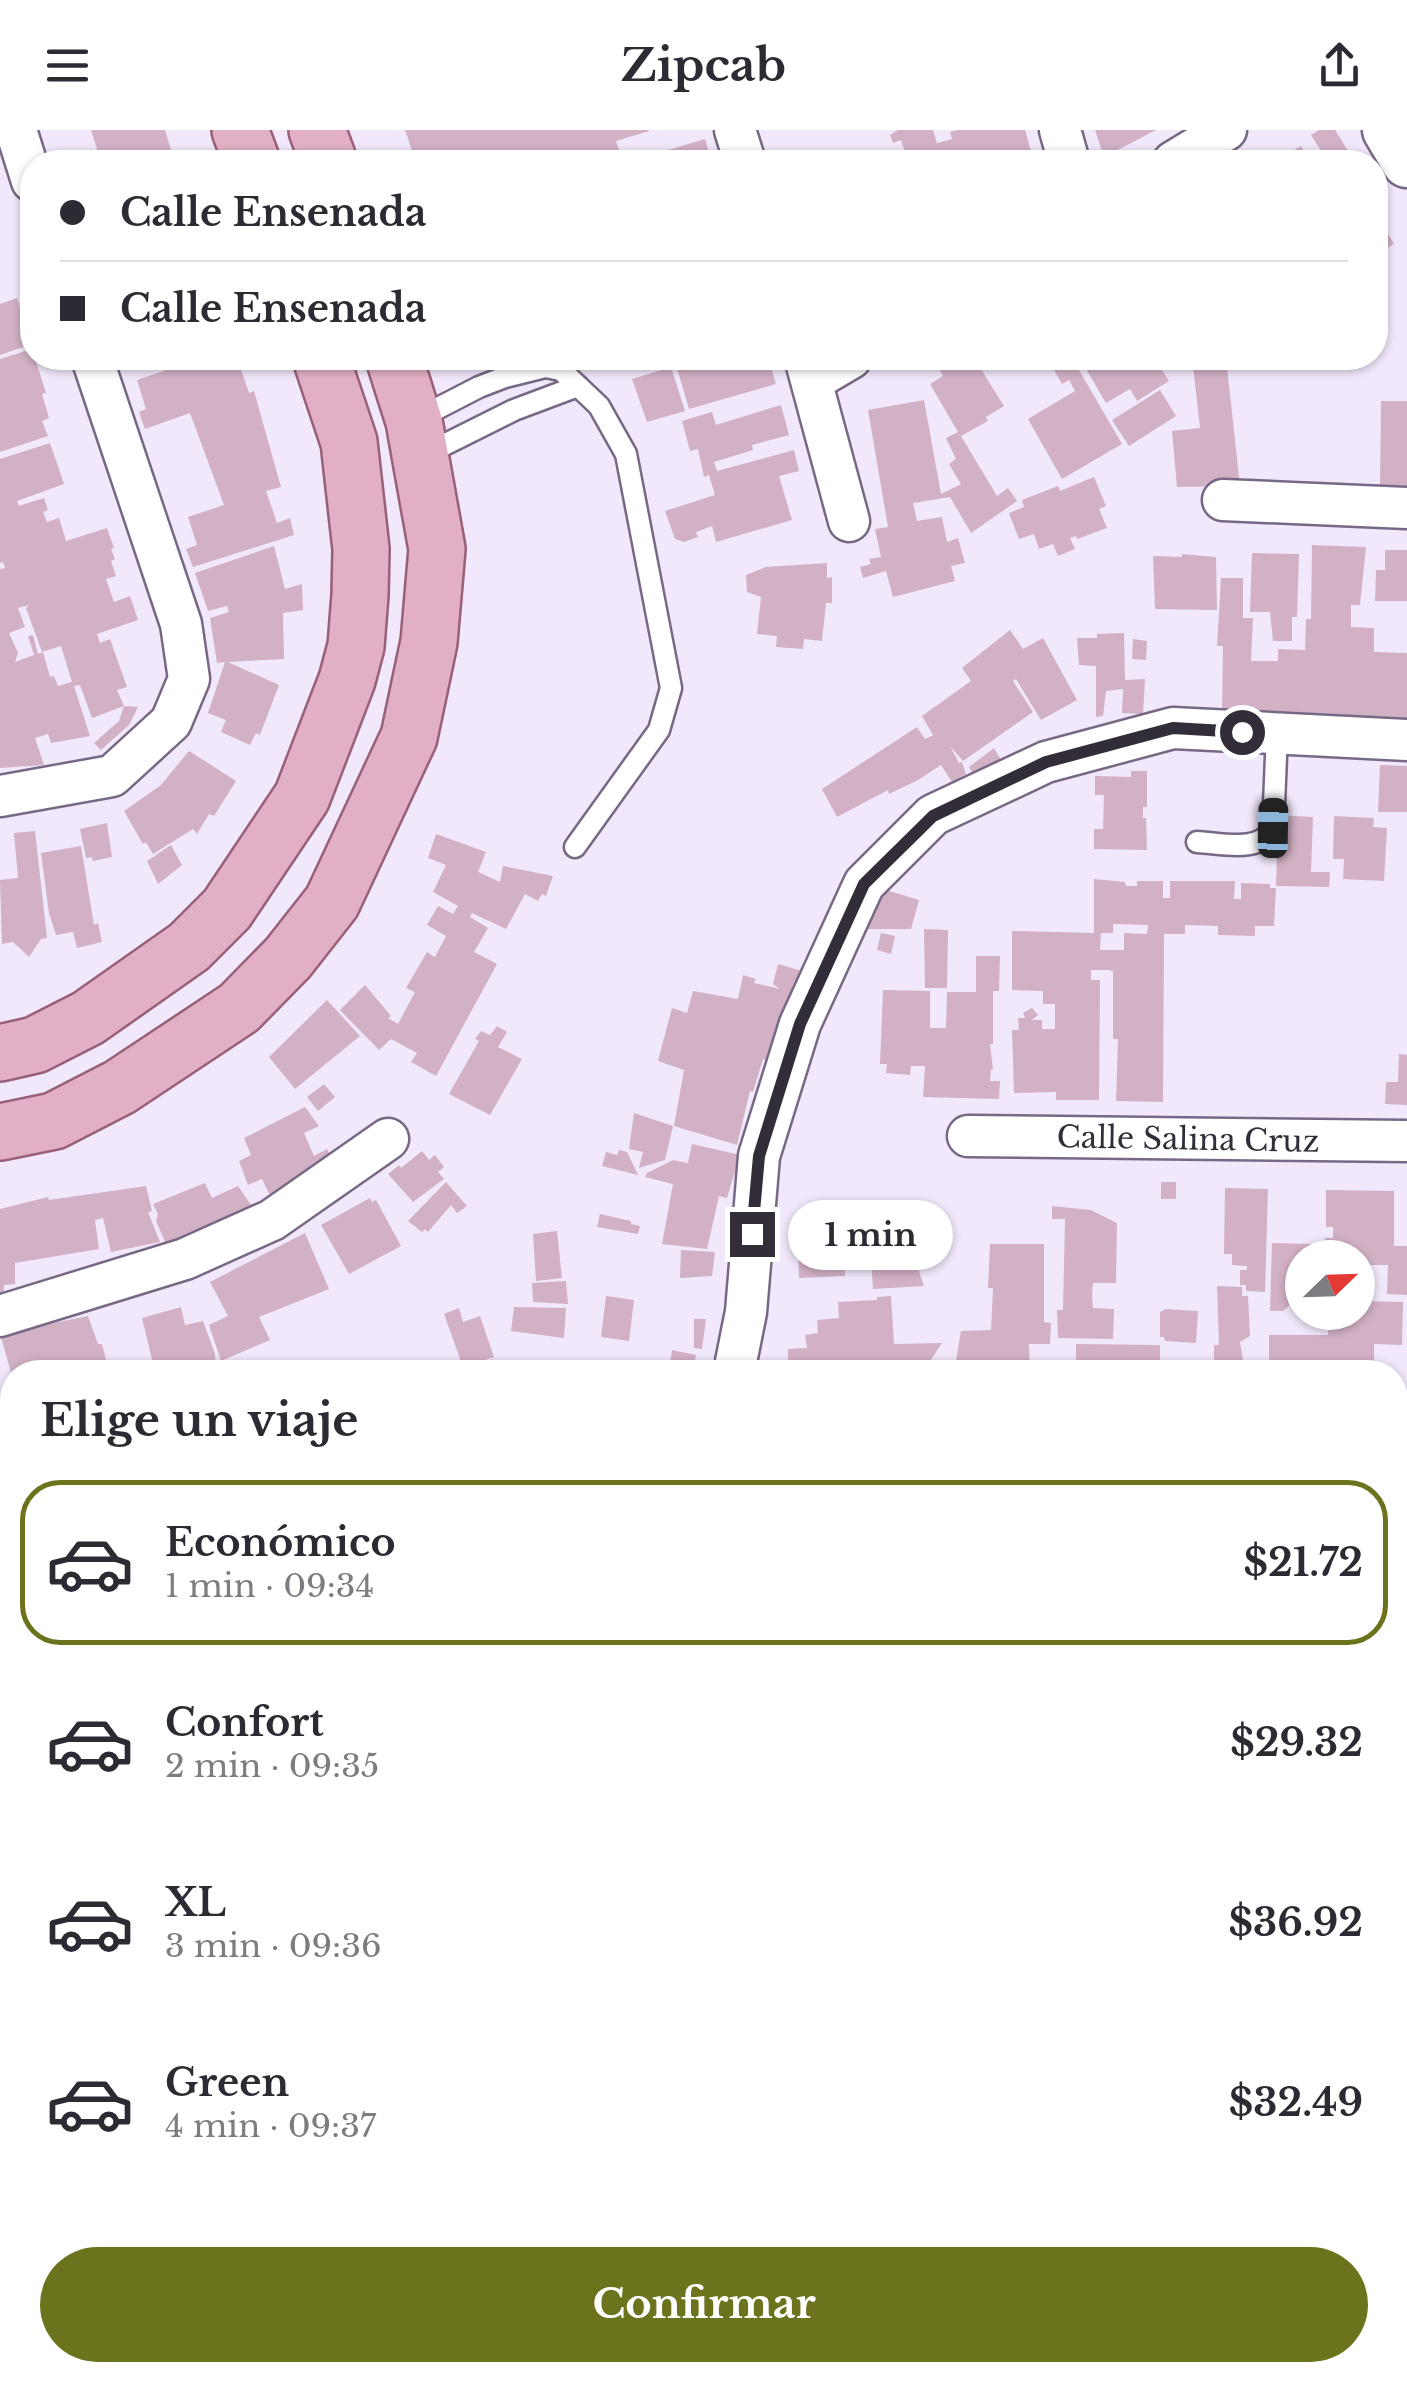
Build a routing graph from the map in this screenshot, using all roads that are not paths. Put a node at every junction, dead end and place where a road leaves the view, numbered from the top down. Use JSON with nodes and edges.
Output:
{"nodes":[{"id":1,"x":1226,"y":130,"type":"edge"},
{"id":2,"x":1388,"y":130,"type":"edge"},
{"id":3,"x":1193,"y":150,"type":"edge"},
{"id":4,"x":1407,"y":162,"type":"edge"},
{"id":5,"x":96,"y":370,"type":"edge"},
{"id":6,"x":325,"y":370,"type":"edge"},
{"id":7,"x":397,"y":370,"type":"edge"},
{"id":8,"x":534,"y":370,"type":"edge"},
{"id":9,"x":561,"y":370,"type":"edge"},
{"id":10,"x":808,"y":370,"type":"edge"},
{"id":11,"x":578,"y":386,"type":"junction"},
{"id":12,"x":417,"y":439,"type":"junction"},
{"id":13,"x":1223,"y":500,"type":"dead end"},
{"id":14,"x":1407,"y":508,"type":"edge"},
{"id":15,"x":849,"y":522,"type":"dead end"},
{"id":16,"x":1278,"y":734,"type":"junction"},
{"id":17,"x":1407,"y":740,"type":"edge"},
{"id":18,"x":0,"y":796,"type":"edge"},
{"id":19,"x":1197,"y":842,"type":"dead end"},
{"id":20,"x":575,"y":847,"type":"dead end"},
{"id":21,"x":0,"y":1053,"type":"edge"},
{"id":22,"x":0,"y":1132,"type":"edge"},
{"id":23,"x":968,"y":1136,"type":"dead end"},
{"id":24,"x":388,"y":1139,"type":"dead end"},
{"id":25,"x":1407,"y":1141,"type":"edge"},
{"id":26,"x":0,"y":1316,"type":"edge"},
{"id":27,"x":736,"y":1360,"type":"edge"}],
"edges":[{"from":1,"to":3,"type":"street"},
{"from":2,"to":4,"type":"street"},
{"from":5,"to":18,"type":"street"},
{"from":6,"to":21,"type":"main road"},
{"from":7,"to":12,"type":"main road"},
{"from":8,"to":12,"type":"lane"},
{"from":9,"to":11,"type":"lane"},
{"from":10,"to":15,"type":"street"},
{"from":11,"to":12,"type":"lane"},
{"from":11,"to":20,"type":"lane"},
{"from":12,"to":22,"type":"main road"},
{"from":13,"to":14,"type":"street"},
{"from":16,"to":17,"type":"street"},
{"from":16,"to":19,"type":"lane"},
{"from":16,"to":27,"type":"street"},
{"from":23,"to":25,"type":"street","name":"Calle Salina Cruz"},
{"from":24,"to":26,"type":"street"}]}
